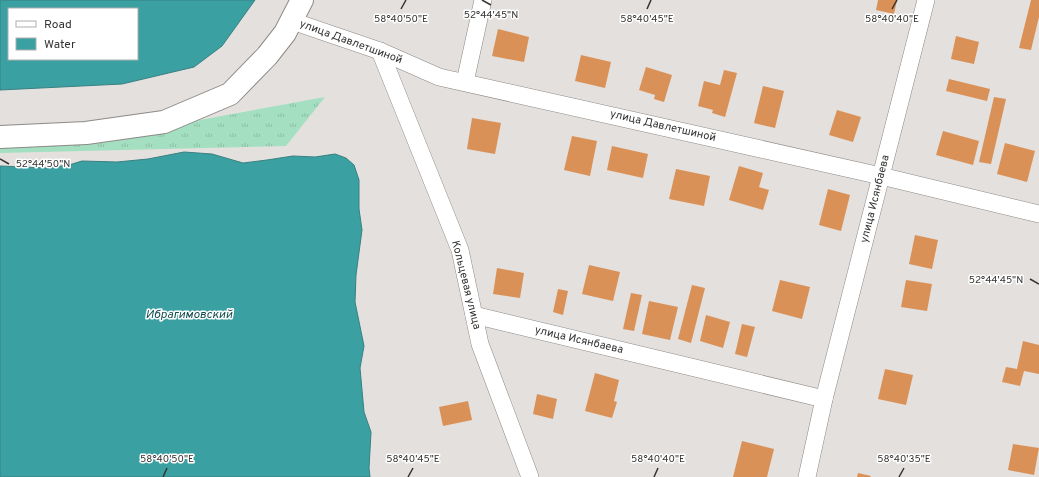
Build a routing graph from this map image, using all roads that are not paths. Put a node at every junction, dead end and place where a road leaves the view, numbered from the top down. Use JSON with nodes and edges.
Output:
{"nodes":[{"id":1,"x":302,"y":0,"type":"edge"},
{"id":2,"x":483,"y":0,"type":"edge"},
{"id":3,"x":926,"y":0,"type":"edge"},
{"id":4,"x":292,"y":21,"type":"junction"},
{"id":5,"x":380,"y":51,"type":"junction"},
{"id":6,"x":465,"y":82,"type":"junction"},
{"id":7,"x":0,"y":137,"type":"edge"},
{"id":8,"x":881,"y":176,"type":"junction"},
{"id":9,"x":1039,"y":214,"type":"edge"},
{"id":10,"x":474,"y":315,"type":"junction"},
{"id":11,"x":824,"y":399,"type":"junction"},
{"id":12,"x":530,"y":477,"type":"edge"},
{"id":13,"x":807,"y":477,"type":"edge"}],
"edges":[{"from":1,"to":4,"type":"main road"},
{"from":2,"to":6,"type":"street"},
{"from":3,"to":8,"type":"street","name":"улица Исянбаева"},
{"from":4,"to":5,"type":"street","name":"улица Давлетшиной"},
{"from":4,"to":7,"type":"main road"},
{"from":5,"to":6,"type":"street","name":"улица Давлетшиной"},
{"from":5,"to":10,"type":"street","name":"Кольцевая улица"},
{"from":6,"to":8,"type":"street","name":"улица Давлетшиной"},
{"from":8,"to":9,"type":"street","name":"улица Давлетшиной"},
{"from":8,"to":11,"type":"street","name":"улица Исянбаева"},
{"from":10,"to":11,"type":"street","name":"улица Исянбаева"},
{"from":10,"to":12,"type":"street","name":"Кольцевая улица"},
{"from":11,"to":13,"type":"street","name":"улица Исянбаева"}]}
